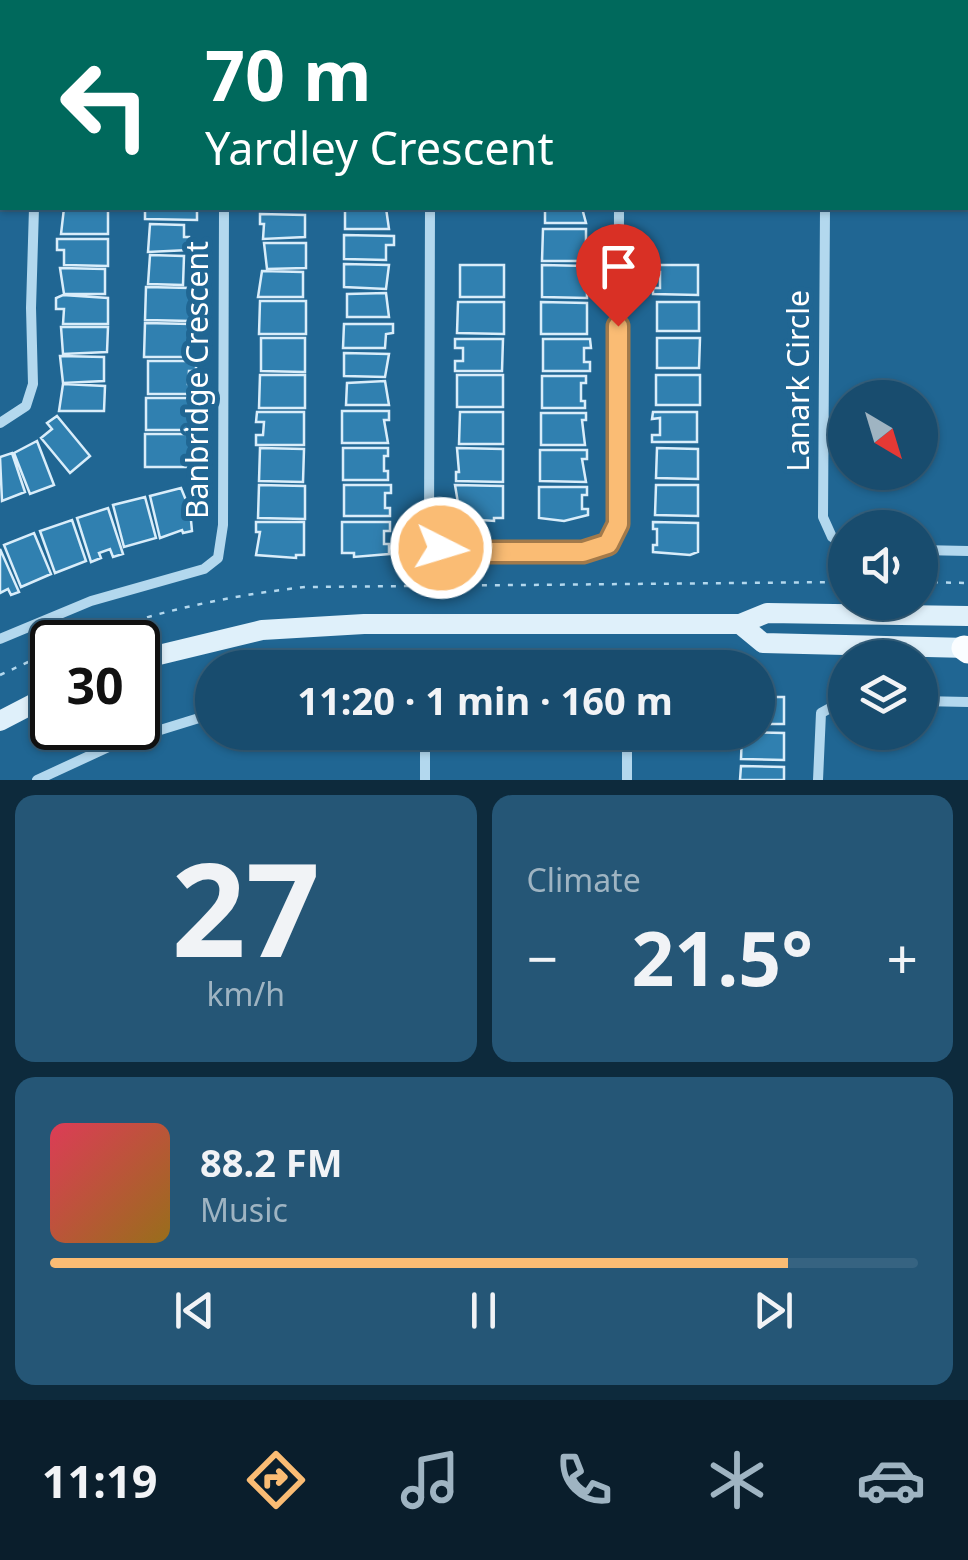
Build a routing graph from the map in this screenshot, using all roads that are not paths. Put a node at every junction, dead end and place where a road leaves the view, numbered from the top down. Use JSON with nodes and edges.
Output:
{"nodes":[{"id":1,"x":34,"y":210,"type":"edge"},
{"id":2,"x":224,"y":210,"type":"edge"},
{"id":3,"x":430,"y":210,"type":"edge"},
{"id":4,"x":619,"y":210,"type":"edge"},
{"id":5,"x":825,"y":210,"type":"edge"},
{"id":6,"x":0,"y":423,"type":"edge"},
{"id":7,"x":828,"y":529,"type":"edge"},
{"id":8,"x":938,"y":550,"type":"edge"},
{"id":9,"x":968,"y":551,"type":"edge"},
{"id":10,"x":968,"y":616,"type":"edge"},
{"id":11,"x":740,"y":624,"type":"junction"},
{"id":12,"x":0,"y":639,"type":"edge"},
{"id":13,"x":967,"y":649,"type":"edge"},
{"id":14,"x":160,"y":655,"type":"edge"},
{"id":15,"x":938,"y":701,"type":"edge"},
{"id":16,"x":968,"y":702,"type":"edge"},
{"id":17,"x":30,"y":705,"type":"edge"},
{"id":18,"x":828,"y":710,"type":"edge"},
{"id":19,"x":195,"y":719,"type":"edge"},
{"id":20,"x":0,"y":721,"type":"edge"},
{"id":21,"x":425,"y":750,"type":"edge"},
{"id":22,"x":627,"y":750,"type":"edge"},
{"id":23,"x":38,"y":780,"type":"edge"},
{"id":24,"x":424,"y":780,"type":"edge"},
{"id":25,"x":627,"y":780,"type":"edge"},
{"id":26,"x":818,"y":780,"type":"edge"}],
"edges":[{"from":1,"to":6,"type":"street"},
{"from":2,"to":12,"type":"street","name":"Banbridge Crescent"},
{"from":3,"to":4,"type":"street"},
{"from":5,"to":7,"type":"street","name":"Lanark Circle"},
{"from":8,"to":9,"type":"street"},
{"from":10,"to":11,"type":"main road"},
{"from":11,"to":13,"type":"main road"},
{"from":11,"to":14,"type":"main road"},
{"from":15,"to":16,"type":"street"},
{"from":17,"to":20,"type":"main road"},
{"from":18,"to":26,"type":"street"},
{"from":19,"to":23,"type":"street"},
{"from":21,"to":24,"type":"street"},
{"from":22,"to":25,"type":"street"}]}
